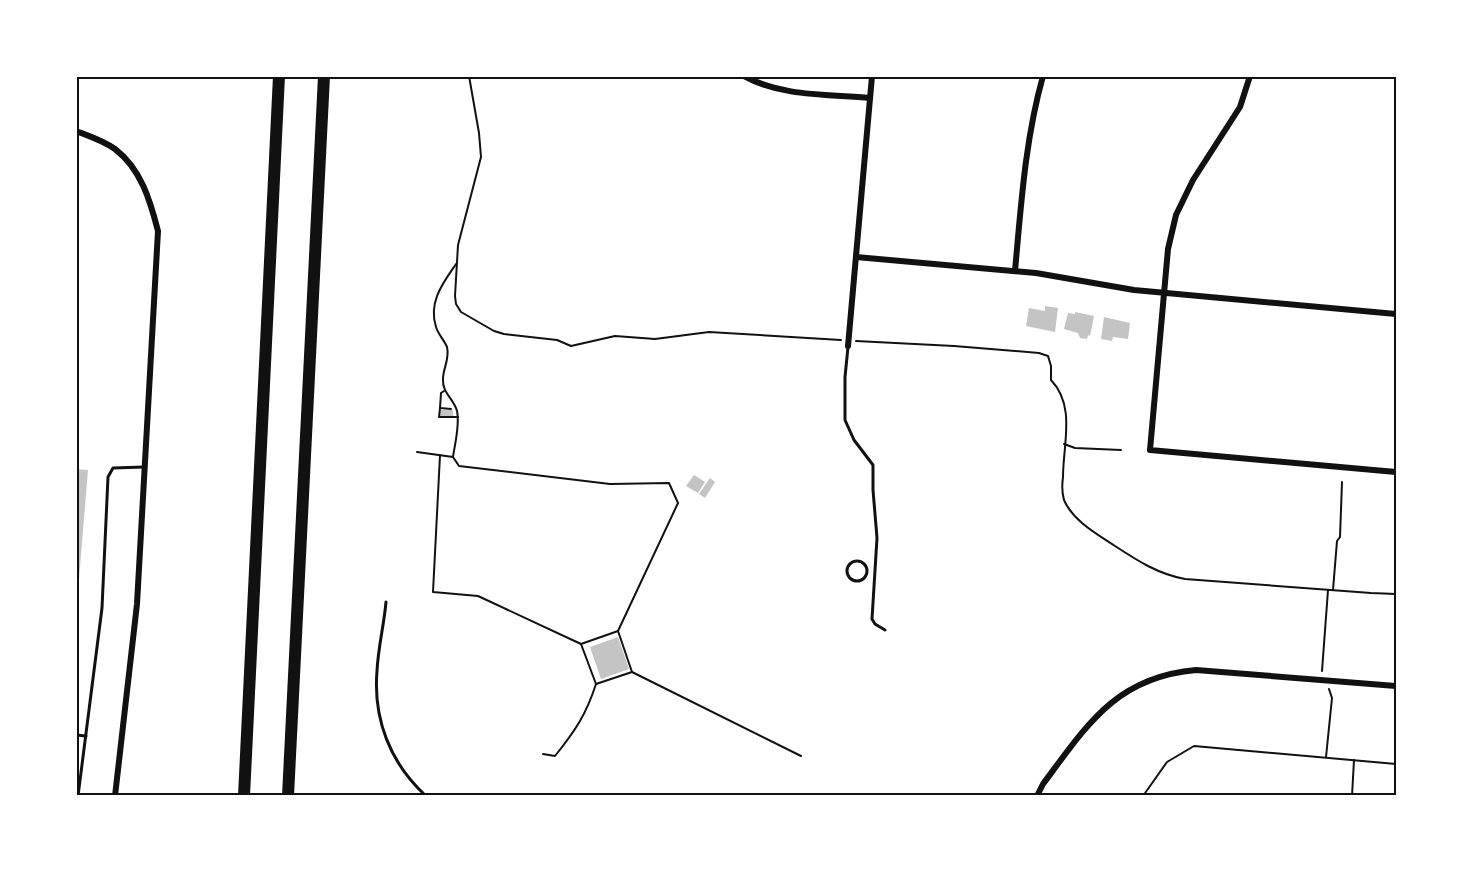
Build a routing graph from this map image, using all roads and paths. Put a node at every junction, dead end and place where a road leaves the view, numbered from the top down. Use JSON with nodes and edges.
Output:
{"nodes":[{"id":1,"x":279,"y":76,"type":"edge"},
{"id":2,"x":324,"y":76,"type":"edge"},
{"id":3,"x":469,"y":76,"type":"edge"},
{"id":4,"x":744,"y":76,"type":"edge"},
{"id":5,"x":872,"y":76,"type":"edge"},
{"id":6,"x":1043,"y":76,"type":"edge"},
{"id":7,"x":1250,"y":76,"type":"edge"},
{"id":8,"x":870,"y":98,"type":"junction"},
{"id":9,"x":76,"y":131,"type":"edge"},
{"id":10,"x":856,"y":257,"type":"junction"},
{"id":11,"x":456,"y":264,"type":"junction"},
{"id":12,"x":1015,"y":271,"type":"junction"},
{"id":13,"x":1165,"y":292,"type":"junction"},
{"id":14,"x":1396,"y":314,"type":"edge"},
{"id":15,"x":848,"y":343,"type":"junction"},
{"id":16,"x":444,"y":391,"type":"junction"},
{"id":17,"x":440,"y":408,"type":"junction"},
{"id":18,"x":451,"y":409,"type":"dead end"},
{"id":19,"x":458,"y":417,"type":"junction"},
{"id":20,"x":1064,"y":444,"type":"junction"},
{"id":21,"x":1121,"y":450,"type":"dead end"},
{"id":22,"x":417,"y":452,"type":"dead end"},
{"id":23,"x":440,"y":455,"type":"junction"},
{"id":24,"x":453,"y":457,"type":"junction"},
{"id":25,"x":144,"y":467,"type":"junction"},
{"id":26,"x":1396,"y":472,"type":"edge"},
{"id":27,"x":1342,"y":482,"type":"dead end"},
{"id":28,"x":867,"y":572,"type":"junction"},
{"id":29,"x":874,"y":572,"type":"junction"},
{"id":30,"x":1328,"y":590,"type":"junction"},
{"id":31,"x":1333,"y":590,"type":"junction"},
{"id":32,"x":1396,"y":594,"type":"edge"},
{"id":33,"x":386,"y":602,"type":"dead end"},
{"id":34,"x":885,"y":630,"type":"dead end"},
{"id":35,"x":618,"y":631,"type":"junction"},
{"id":36,"x":581,"y":644,"type":"junction"},
{"id":37,"x":632,"y":672,"type":"junction"},
{"id":38,"x":1322,"y":680,"type":"junction"},
{"id":39,"x":1330,"y":680,"type":"junction"},
{"id":40,"x":596,"y":684,"type":"junction"},
{"id":41,"x":1396,"y":686,"type":"edge"},
{"id":42,"x":76,"y":735,"type":"edge"},
{"id":43,"x":86,"y":736,"type":"junction"},
{"id":44,"x":543,"y":754,"type":"dead end"},
{"id":45,"x":801,"y":756,"type":"dead end"},
{"id":46,"x":1326,"y":757,"type":"junction"},
{"id":47,"x":1354,"y":760,"type":"junction"},
{"id":48,"x":1396,"y":764,"type":"edge"},
{"id":49,"x":78,"y":795,"type":"edge"},
{"id":50,"x":114,"y":795,"type":"edge"},
{"id":51,"x":244,"y":795,"type":"edge"},
{"id":52,"x":288,"y":795,"type":"edge"},
{"id":53,"x":426,"y":795,"type":"edge"},
{"id":54,"x":1037,"y":795,"type":"edge"},
{"id":55,"x":1143,"y":795,"type":"edge"},
{"id":56,"x":1352,"y":795,"type":"edge"}],
"edges":[{"from":1,"to":51,"type":"highway"},
{"from":2,"to":52,"type":"highway"},
{"from":3,"to":11,"type":"path"},
{"from":4,"to":8,"type":"street"},
{"from":5,"to":8,"type":"street"},
{"from":6,"to":12,"type":"street"},
{"from":7,"to":13,"type":"street"},
{"from":8,"to":10,"type":"street"},
{"from":9,"to":25,"type":"street"},
{"from":10,"to":12,"type":"street"},
{"from":10,"to":15,"type":"street"},
{"from":11,"to":15,"type":"path"},
{"from":11,"to":16,"type":"path"},
{"from":12,"to":13,"type":"street"},
{"from":13,"to":14,"type":"street"},
{"from":13,"to":26,"type":"street"},
{"from":15,"to":20,"type":"path"},
{"from":15,"to":29,"type":"lane"},
{"from":16,"to":17,"type":"path"},
{"from":16,"to":19,"type":"path"},
{"from":17,"to":18,"type":"path"},
{"from":17,"to":19,"type":"path"},
{"from":19,"to":24,"type":"path"},
{"from":20,"to":21,"type":"path"},
{"from":20,"to":30,"type":"path"},
{"from":22,"to":23,"type":"path"},
{"from":23,"to":24,"type":"path"},
{"from":23,"to":36,"type":"path"},
{"from":24,"to":35,"type":"path"},
{"from":25,"to":43,"type":"lane"},
{"from":25,"to":50,"type":"street"},
{"from":27,"to":31,"type":"path"},
{"from":28,"to":28,"type":"lane"},
{"from":28,"to":29,"type":"lane"},
{"from":29,"to":34,"type":"lane"},
{"from":30,"to":31,"type":"path"},
{"from":30,"to":38,"type":"path"},
{"from":31,"to":32,"type":"path"},
{"from":33,"to":53,"type":"lane"},
{"from":35,"to":36,"type":"path"},
{"from":35,"to":37,"type":"path"},
{"from":36,"to":40,"type":"path"},
{"from":37,"to":40,"type":"path"},
{"from":37,"to":45,"type":"path"},
{"from":38,"to":39,"type":"street"},
{"from":38,"to":54,"type":"street"},
{"from":39,"to":41,"type":"street"},
{"from":39,"to":46,"type":"path"},
{"from":40,"to":44,"type":"path"},
{"from":42,"to":43,"type":"lane"},
{"from":43,"to":49,"type":"lane"},
{"from":46,"to":47,"type":"path"},
{"from":46,"to":55,"type":"path"},
{"from":47,"to":48,"type":"path"},
{"from":47,"to":56,"type":"path"}]}
